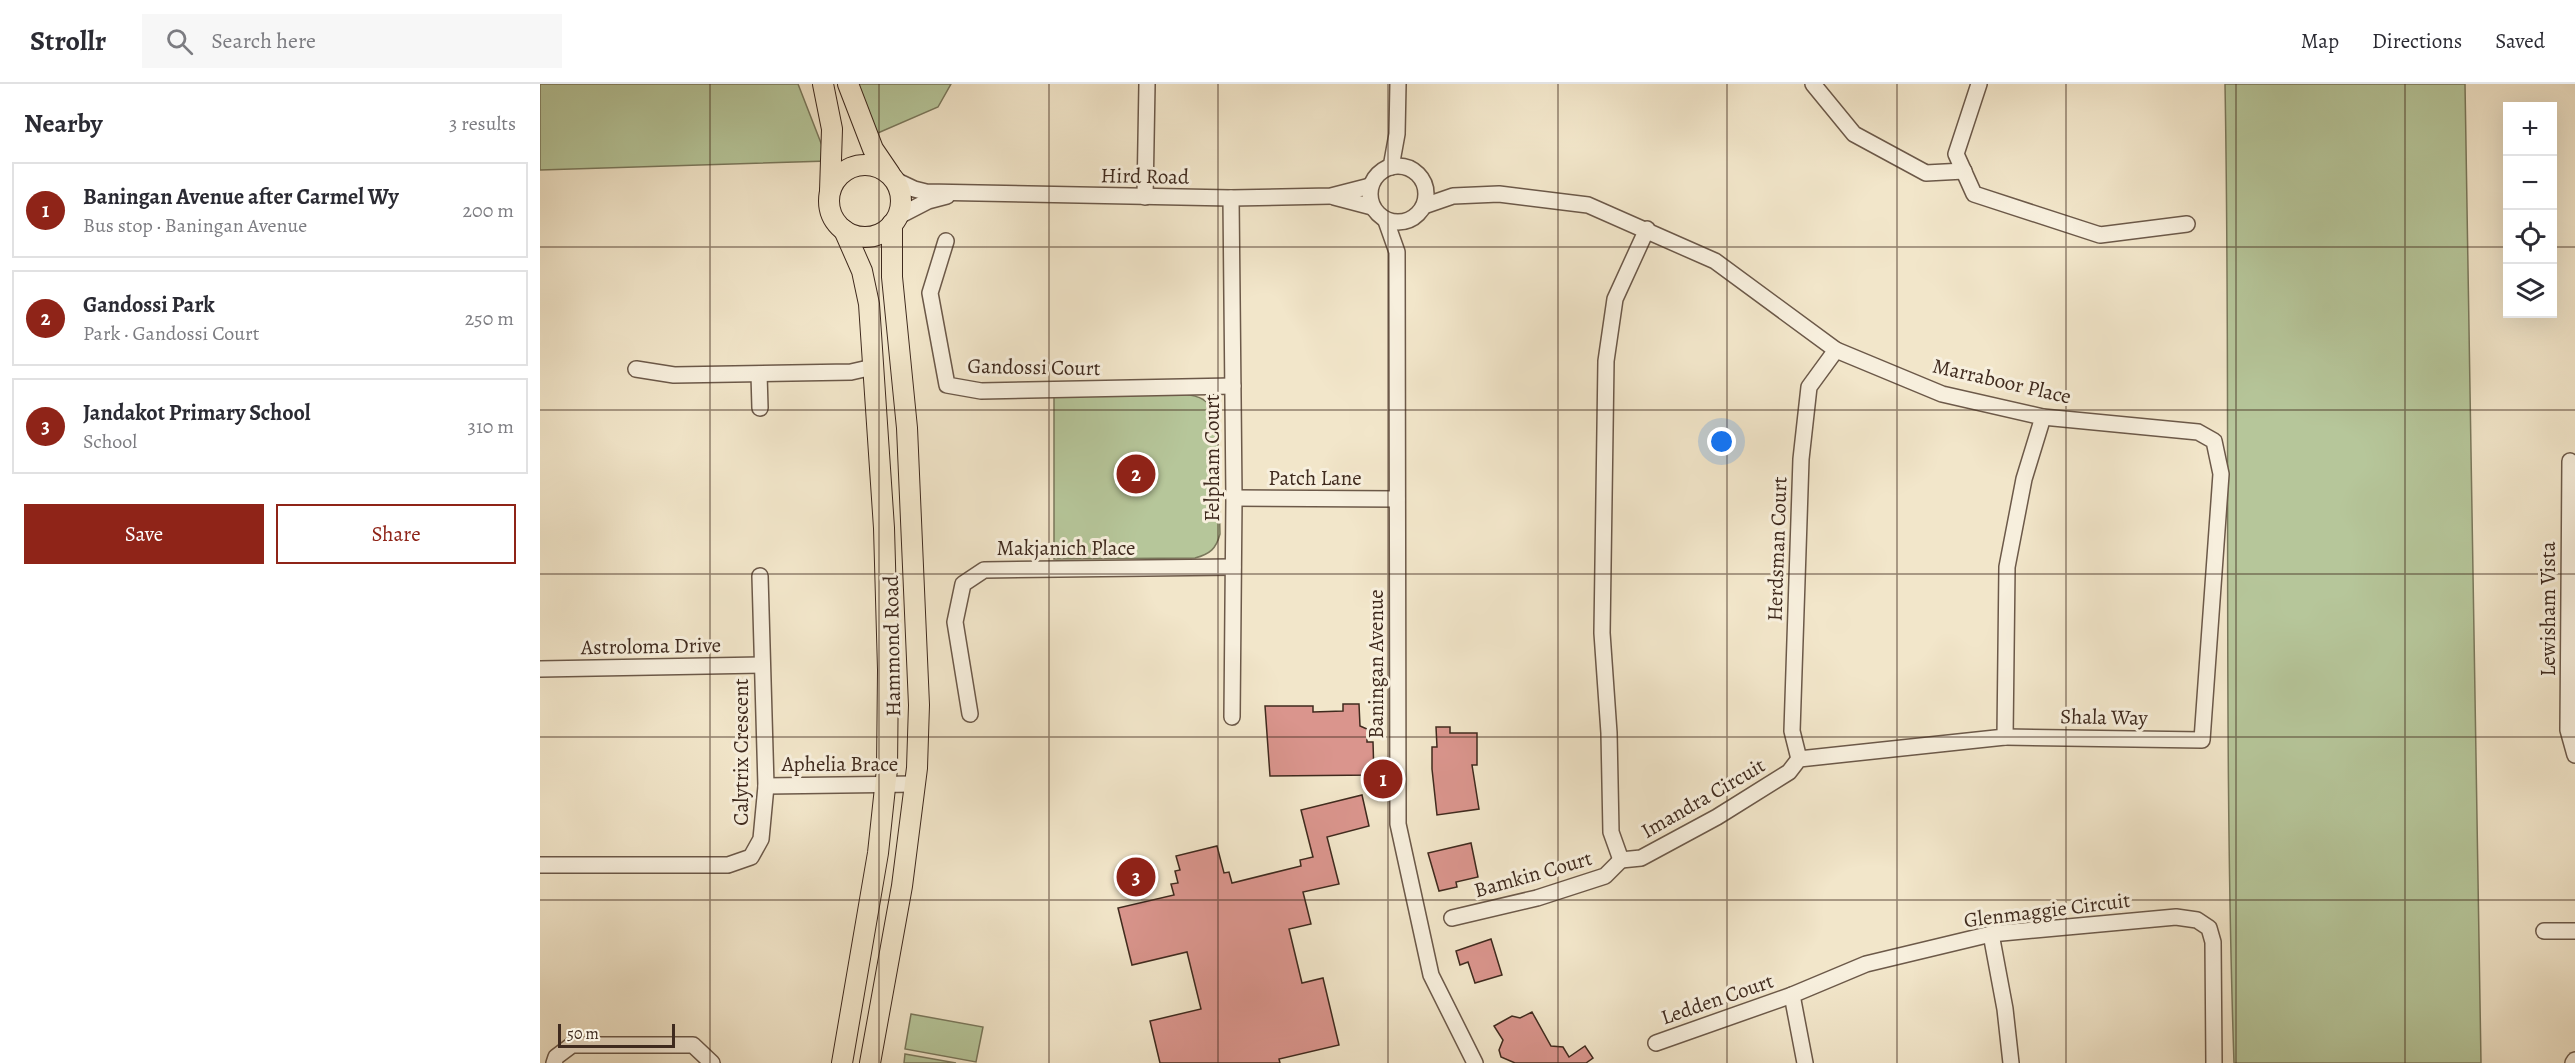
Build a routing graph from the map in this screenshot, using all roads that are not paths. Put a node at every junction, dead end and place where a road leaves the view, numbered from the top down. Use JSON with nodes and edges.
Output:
{"nodes":[{"id":1,"x":823,"y":84,"type":"edge"},
{"id":2,"x":848,"y":84,"type":"edge"},
{"id":3,"x":1147,"y":84,"type":"edge"},
{"id":4,"x":1398,"y":84,"type":"edge"},
{"id":5,"x":1813,"y":84,"type":"edge"},
{"id":6,"x":1979,"y":84,"type":"edge"},
{"id":7,"x":1397,"y":134,"type":"junction"},
{"id":8,"x":1391,"y":167,"type":"junction"},
{"id":9,"x":1408,"y":168,"type":"junction"},
{"id":10,"x":1964,"y":171,"type":"junction"},
{"id":11,"x":893,"y":178,"type":"junction"},
{"id":12,"x":1423,"y":181,"type":"junction"},
{"id":13,"x":1370,"y":186,"type":"junction"},
{"id":14,"x":830,"y":191,"type":"junction"},
{"id":15,"x":958,"y":193,"type":"junction"},
{"id":16,"x":1331,"y":196,"type":"junction"},
{"id":17,"x":1453,"y":196,"type":"junction"},
{"id":18,"x":1145,"y":197,"type":"junction"},
{"id":19,"x":1231,"y":198,"type":"junction"},
{"id":20,"x":1424,"y":206,"type":"junction"},
{"id":21,"x":1372,"y":207,"type":"junction"},
{"id":22,"x":1386,"y":220,"type":"junction"},
{"id":23,"x":1410,"y":220,"type":"junction"},
{"id":24,"x":895,"y":221,"type":"junction"},
{"id":25,"x":2187,"y":224,"type":"dead end"},
{"id":26,"x":1647,"y":229,"type":"junction"},
{"id":27,"x":844,"y":230,"type":"junction"},
{"id":28,"x":946,"y":241,"type":"dead end"},
{"id":29,"x":1397,"y":252,"type":"junction"},
{"id":30,"x":1836,"y":350,"type":"junction"},
{"id":31,"x":873,"y":367,"type":"junction"},
{"id":32,"x":636,"y":369,"type":"dead end"},
{"id":33,"x":759,"y":374,"type":"junction"},
{"id":34,"x":1233,"y":386,"type":"junction"},
{"id":35,"x":760,"y":408,"type":"dead end"},
{"id":36,"x":2043,"y":417,"type":"junction"},
{"id":37,"x":2570,"y":461,"type":"dead end"},
{"id":38,"x":1234,"y":498,"type":"junction"},
{"id":39,"x":1396,"y":499,"type":"junction"},
{"id":40,"x":1233,"y":567,"type":"junction"},
{"id":41,"x":760,"y":576,"type":"dead end"},
{"id":42,"x":2572,"y":597,"type":"edge"},
{"id":43,"x":762,"y":665,"type":"junction"},
{"id":44,"x":540,"y":669,"type":"edge"},
{"id":45,"x":970,"y":714,"type":"dead end"},
{"id":46,"x":1232,"y":717,"type":"dead end"},
{"id":47,"x":2005,"y":736,"type":"junction"},
{"id":48,"x":2202,"y":740,"type":"joint"},
{"id":49,"x":2575,"y":756,"type":"edge"},
{"id":50,"x":1799,"y":759,"type":"junction"},
{"id":51,"x":915,"y":784,"type":"junction"},
{"id":52,"x":885,"y":785,"type":"junction"},
{"id":53,"x":766,"y":786,"type":"junction"},
{"id":54,"x":1621,"y":860,"type":"junction"},
{"id":55,"x":540,"y":865,"type":"edge"},
{"id":56,"x":1452,"y":918,"type":"dead end"},
{"id":57,"x":2544,"y":931,"type":"dead end"},
{"id":58,"x":2575,"y":932,"type":"edge"},
{"id":59,"x":1991,"y":934,"type":"junction"},
{"id":60,"x":1792,"y":995,"type":"junction"},
{"id":61,"x":1656,"y":1043,"type":"dead end"},
{"id":62,"x":554,"y":1063,"type":"edge"},
{"id":63,"x":712,"y":1063,"type":"edge"},
{"id":64,"x":842,"y":1063,"type":"edge"},
{"id":65,"x":870,"y":1063,"type":"edge"},
{"id":66,"x":1475,"y":1063,"type":"edge"},
{"id":67,"x":1805,"y":1063,"type":"edge"},
{"id":68,"x":2011,"y":1063,"type":"edge"},
{"id":69,"x":2214,"y":1063,"type":"edge"}],
"edges":[{"from":1,"to":14,"type":"main road"},
{"from":2,"to":11,"type":"main road"},
{"from":3,"to":18,"type":"street"},
{"from":4,"to":7,"type":"street"},
{"from":5,"to":10,"type":"street"},
{"from":6,"to":10,"type":"street"},
{"from":7,"to":8,"type":"street"},
{"from":7,"to":9,"type":"street"},
{"from":8,"to":9,"type":"street"},
{"from":8,"to":13,"type":"street"},
{"from":9,"to":12,"type":"street"},
{"from":10,"to":25,"type":"street"},
{"from":11,"to":14,"type":"main road"},
{"from":11,"to":15,"type":"street","name":"Hird Road"},
{"from":11,"to":24,"type":"main road"},
{"from":12,"to":17,"type":"street","name":"Marraboor Place"},
{"from":12,"to":20,"type":"street"},
{"from":13,"to":16,"type":"street","name":"Hird Road"},
{"from":13,"to":21,"type":"street"},
{"from":14,"to":27,"type":"main road"},
{"from":15,"to":18,"type":"street","name":"Hird Road"},
{"from":15,"to":24,"type":"street","name":"Hird Road"},
{"from":16,"to":19,"type":"street","name":"Hird Road"},
{"from":16,"to":21,"type":"street","name":"Hird Road"},
{"from":17,"to":20,"type":"street","name":"Marraboor Place"},
{"from":17,"to":26,"type":"street","name":"Marraboor Place"},
{"from":18,"to":19,"type":"street","name":"Hird Road"},
{"from":19,"to":34,"type":"street","name":"Felpham Court"},
{"from":20,"to":23,"type":"street"},
{"from":21,"to":22,"type":"street"},
{"from":22,"to":23,"type":"street"},
{"from":22,"to":29,"type":"street","name":"Baningan Avenue"},
{"from":23,"to":29,"type":"street","name":"Baningan Avenue"},
{"from":24,"to":27,"type":"main road"},
{"from":24,"to":51,"type":"main road","name":"Hammond Road"},
{"from":26,"to":30,"type":"street","name":"Marraboor Place"},
{"from":26,"to":54,"type":"street","name":"Imandra Circuit"},
{"from":27,"to":31,"type":"main road","name":"Hammond Road"},
{"from":28,"to":34,"type":"street","name":"Gandossi Court"},
{"from":29,"to":39,"type":"street","name":"Baningan Avenue"},
{"from":30,"to":36,"type":"street","name":"Marraboor Place"},
{"from":30,"to":50,"type":"street","name":"Herdsman Court"},
{"from":31,"to":33,"type":"street"},
{"from":31,"to":52,"type":"main road","name":"Hammond Road"},
{"from":32,"to":33,"type":"street"},
{"from":33,"to":35,"type":"street"},
{"from":34,"to":38,"type":"street","name":"Felpham Court"},
{"from":36,"to":47,"type":"street"},
{"from":36,"to":48,"type":"street","name":"Marraboor Place"},
{"from":37,"to":42,"type":"street","name":"Lewisham Vista"},
{"from":38,"to":39,"type":"street","name":"Patch Lane"},
{"from":38,"to":40,"type":"street","name":"Felpham Court"},
{"from":39,"to":66,"type":"street","name":"Baningan Avenue"},
{"from":40,"to":45,"type":"street","name":"Makjanich Place"},
{"from":40,"to":46,"type":"street","name":"Felpham Court"},
{"from":41,"to":43,"type":"street","name":"Calytrix Crescent"},
{"from":42,"to":49,"type":"street","name":"Lewisham Vista"},
{"from":43,"to":44,"type":"street","name":"Astroloma Drive"},
{"from":43,"to":53,"type":"street","name":"Calytrix Crescent"},
{"from":47,"to":48,"type":"street","name":"Shala Way"},
{"from":47,"to":50,"type":"street"},
{"from":50,"to":54,"type":"street","name":"Imandra Circuit"},
{"from":51,"to":52,"type":"street","name":"Aphelia Brace"},
{"from":51,"to":65,"type":"main road","name":"Hammond Road"},
{"from":52,"to":53,"type":"street","name":"Aphelia Brace"},
{"from":52,"to":64,"type":"main road","name":"Hammond Road"},
{"from":53,"to":55,"type":"street","name":"Calytrix Crescent"},
{"from":54,"to":56,"type":"street","name":"Bamkin Court"},
{"from":57,"to":58,"type":"street"},
{"from":59,"to":60,"type":"street","name":"Glenmaggie Circuit"},
{"from":59,"to":68,"type":"street"},
{"from":59,"to":69,"type":"street","name":"Glenmaggie Circuit"},
{"from":60,"to":61,"type":"street","name":"Ledden Court"},
{"from":60,"to":67,"type":"street"},
{"from":62,"to":63,"type":"street"}]}
